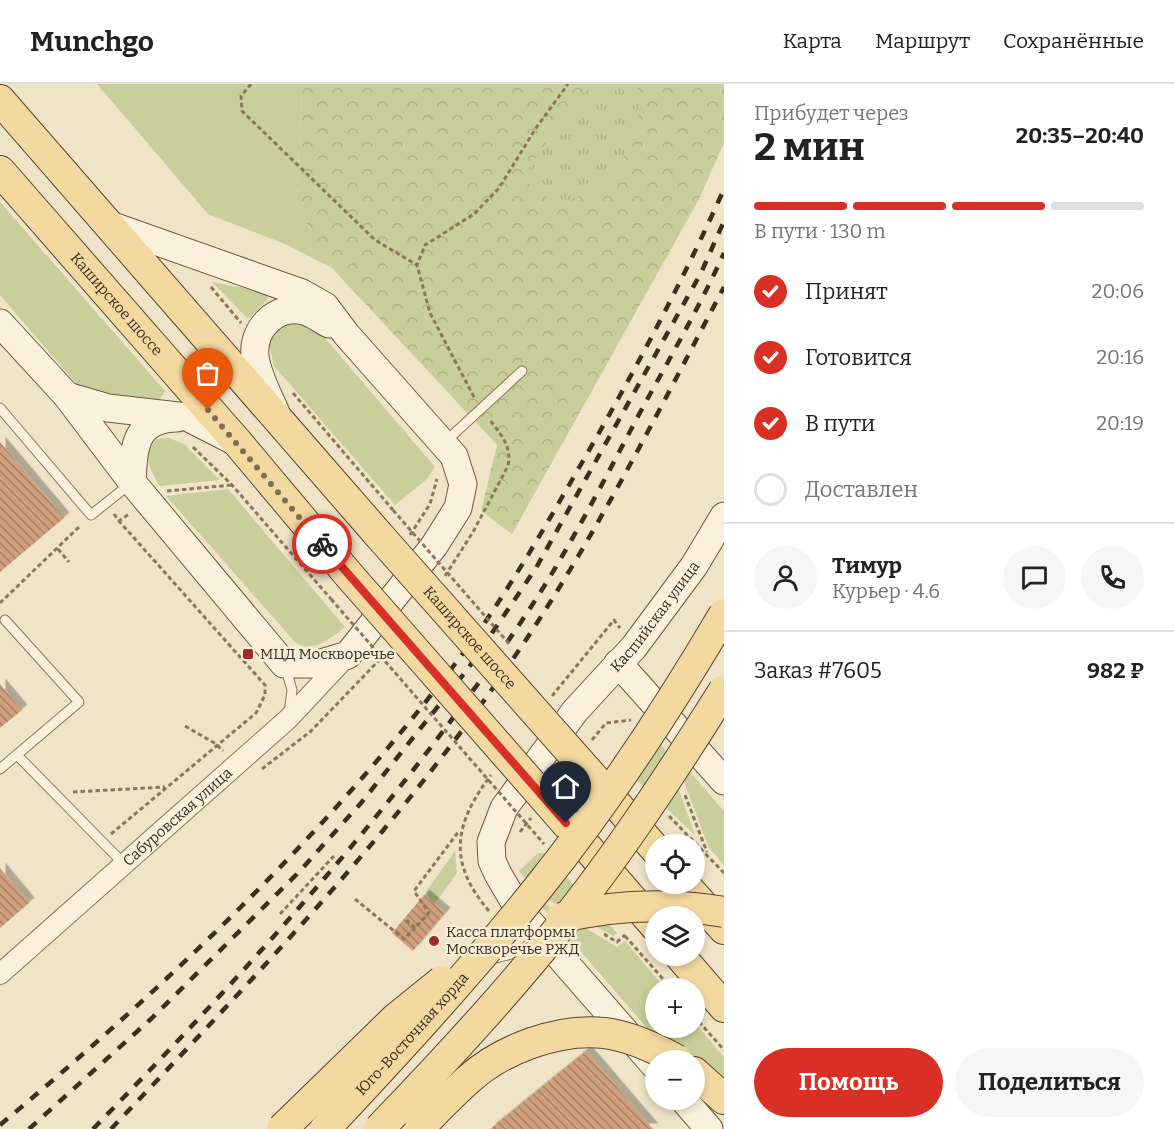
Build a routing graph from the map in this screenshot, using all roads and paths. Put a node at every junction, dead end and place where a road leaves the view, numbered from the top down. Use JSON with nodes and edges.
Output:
{"nodes":[{"id":1,"x":251,"y":84,"type":"edge"},
{"id":2,"x":568,"y":84,"type":"edge"},
{"id":3,"x":0,"y":99,"type":"edge"},
{"id":4,"x":0,"y":171,"type":"edge"},
{"id":5,"x":107,"y":224,"type":"junction"},
{"id":6,"x":417,"y":265,"type":"junction"},
{"id":7,"x":211,"y":287,"type":"dead end"},
{"id":8,"x":0,"y":323,"type":"edge"},
{"id":9,"x":242,"y":324,"type":"dead end"},
{"id":10,"x":346,"y":334,"type":"junction"},
{"id":11,"x":522,"y":371,"type":"dead end"},
{"id":12,"x":463,"y":379,"type":"dead end"},
{"id":13,"x":288,"y":387,"type":"dead end"},
{"id":14,"x":68,"y":396,"type":"junction"},
{"id":15,"x":0,"y":408,"type":"edge"},
{"id":16,"x":187,"y":417,"type":"junction"},
{"id":17,"x":280,"y":423,"type":"junction"},
{"id":18,"x":238,"y":443,"type":"junction"},
{"id":19,"x":443,"y":443,"type":"junction"},
{"id":20,"x":192,"y":447,"type":"dead end"},
{"id":21,"x":438,"y":471,"type":"dead end"},
{"id":22,"x":132,"y":482,"type":"junction"},
{"id":23,"x":232,"y":485,"type":"junction"},
{"id":24,"x":162,"y":491,"type":"dead end"},
{"id":25,"x":91,"y":515,"type":"junction"},
{"id":26,"x":724,"y":516,"type":"edge"},
{"id":27,"x":119,"y":521,"type":"dead end"},
{"id":28,"x":385,"y":521,"type":"junction"},
{"id":29,"x":416,"y":525,"type":"dead end"},
{"id":30,"x":58,"y":549,"type":"junction"},
{"id":31,"x":69,"y":562,"type":"dead end"},
{"id":32,"x":0,"y":603,"type":"edge"},
{"id":33,"x":724,"y":614,"type":"edge"},
{"id":34,"x":4,"y":620,"type":"dead end"},
{"id":35,"x":516,"y":651,"type":"dead end"},
{"id":36,"x":348,"y":655,"type":"junction"},
{"id":37,"x":618,"y":663,"type":"junction"},
{"id":38,"x":285,"y":664,"type":"junction"},
{"id":39,"x":378,"y":664,"type":"dead end"},
{"id":40,"x":546,"y":686,"type":"dead end"},
{"id":41,"x":724,"y":690,"type":"edge"},
{"id":42,"x":554,"y":694,"type":"dead end"},
{"id":43,"x":288,"y":719,"type":"junction"},
{"id":44,"x":185,"y":726,"type":"dead end"},
{"id":45,"x":592,"y":738,"type":"dead end"},
{"id":46,"x":216,"y":744,"type":"junction"},
{"id":47,"x":600,"y":747,"type":"dead end"},
{"id":48,"x":17,"y":755,"type":"junction"},
{"id":49,"x":230,"y":759,"type":"dead end"},
{"id":50,"x":0,"y":769,"type":"edge"},
{"id":51,"x":258,"y":772,"type":"dead end"},
{"id":52,"x":724,"y":781,"type":"edge"},
{"id":53,"x":167,"y":786,"type":"junction"},
{"id":54,"x":683,"y":789,"type":"dead end"},
{"id":55,"x":55,"y":793,"type":"junction"},
{"id":56,"x":460,"y":830,"type":"dead end"},
{"id":57,"x":645,"y":837,"type":"edge"},
{"id":58,"x":102,"y":842,"type":"junction"},
{"id":59,"x":547,"y":847,"type":"dead end"},
{"id":60,"x":707,"y":852,"type":"dead end"},
{"id":61,"x":334,"y":856,"type":"dead end"},
{"id":62,"x":123,"y":864,"type":"junction"},
{"id":63,"x":693,"y":894,"type":"edge"},
{"id":64,"x":355,"y":899,"type":"dead end"},
{"id":65,"x":724,"y":912,"type":"edge"},
{"id":66,"x":280,"y":914,"type":"dead end"},
{"id":67,"x":645,"y":914,"type":"edge"},
{"id":68,"x":406,"y":920,"type":"dead end"},
{"id":69,"x":415,"y":928,"type":"junction"},
{"id":70,"x":724,"y":929,"type":"edge"},
{"id":71,"x":542,"y":935,"type":"junction"},
{"id":72,"x":496,"y":958,"type":"dead end"},
{"id":73,"x":689,"y":966,"type":"edge"},
{"id":74,"x":0,"y":974,"type":"edge"},
{"id":75,"x":724,"y":1007,"type":"edge"},
{"id":76,"x":705,"y":1028,"type":"edge"},
{"id":77,"x":658,"y":1050,"type":"edge"},
{"id":78,"x":724,"y":1050,"type":"edge"},
{"id":79,"x":645,"y":1054,"type":"edge"},
{"id":80,"x":705,"y":1082,"type":"edge"},
{"id":81,"x":724,"y":1099,"type":"edge"},
{"id":82,"x":693,"y":1110,"type":"edge"},
{"id":83,"x":282,"y":1129,"type":"edge"},
{"id":84,"x":325,"y":1129,"type":"edge"},
{"id":85,"x":379,"y":1129,"type":"edge"},
{"id":86,"x":418,"y":1129,"type":"edge"},
{"id":87,"x":709,"y":1129,"type":"edge"}],
"edges":[{"from":1,"to":6,"type":"path"},
{"from":2,"to":6,"type":"path"},
{"from":3,"to":5,"type":"main road","name":"Каширское шоссе"},
{"from":4,"to":18,"type":"main road","name":"Каширское шоссе"},
{"from":5,"to":10,"type":"main road"},
{"from":5,"to":17,"type":"main road","name":"Каширское шоссе"},
{"from":6,"to":12,"type":"path"},
{"from":7,"to":9,"type":"path"},
{"from":8,"to":14,"type":"main road"},
{"from":10,"to":17,"type":"main road"},
{"from":10,"to":19,"type":"main road"},
{"from":11,"to":19,"type":"lane"},
{"from":13,"to":28,"type":"path"},
{"from":14,"to":16,"type":"main road"},
{"from":14,"to":22,"type":"main road"},
{"from":15,"to":25,"type":"lane"},
{"from":16,"to":18,"type":"main road"},
{"from":16,"to":22,"type":"main road"},
{"from":17,"to":28,"type":"main road","name":"Каширское шоссе"},
{"from":18,"to":67,"type":"main road","name":"Каширское шоссе","bridge":true},
{"from":19,"to":36,"type":"main road"},
{"from":20,"to":23,"type":"path"},
{"from":21,"to":29,"type":"path"},
{"from":22,"to":25,"type":"lane"},
{"from":22,"to":38,"type":"main road"},
{"from":23,"to":24,"type":"path"},
{"from":23,"to":59,"type":"path","bridge":true},
{"from":25,"to":30,"type":"path"},
{"from":26,"to":37,"type":"main road","name":"Каспийская улица"},
{"from":27,"to":46,"type":"path"},
{"from":28,"to":35,"type":"path","bridge":true},
{"from":28,"to":57,"type":"main road","name":"Каширское шоссе","bridge":true},
{"from":30,"to":31,"type":"path"},
{"from":30,"to":32,"type":"path"},
{"from":33,"to":84,"type":"main road","name":"Юго-Восточная хорда","bridge":true},
{"from":34,"to":48,"type":"lane"},
{"from":36,"to":38,"type":"main road"},
{"from":36,"to":43,"type":"street","name":"Сабуровская улица"},
{"from":37,"to":52,"type":"main road"},
{"from":37,"to":71,"type":"main road","name":"Каспийская улица"},
{"from":38,"to":43,"type":"lane"},
{"from":39,"to":51,"type":"path"},
{"from":40,"to":42,"type":"path"},
{"from":41,"to":85,"type":"main road","bridge":true},
{"from":43,"to":62,"type":"street","name":"Сабуровская улица"},
{"from":44,"to":46,"type":"path"},
{"from":45,"to":47,"type":"path"},
{"from":46,"to":49,"type":"path"},
{"from":46,"to":53,"type":"path"},
{"from":48,"to":50,"type":"lane"},
{"from":48,"to":55,"type":"lane"},
{"from":53,"to":55,"type":"path"},
{"from":53,"to":58,"type":"path"},
{"from":54,"to":60,"type":"path"},
{"from":55,"to":58,"type":"lane"},
{"from":56,"to":69,"type":"path"},
{"from":58,"to":62,"type":"lane"},
{"from":61,"to":66,"type":"path"},
{"from":62,"to":74,"type":"street","name":"Сабуровская улица"},
{"from":63,"to":70,"type":"main road"},
{"from":64,"to":69,"type":"path"},
{"from":65,"to":83,"type":"main road","bridge":true},
{"from":68,"to":69,"type":"path"},
{"from":71,"to":72,"type":"lane"},
{"from":71,"to":79,"type":"main road","name":"Каспийская улица"},
{"from":73,"to":75,"type":"main road"},
{"from":76,"to":78,"type":"path"},
{"from":77,"to":86,"type":"main road","bridge":true},
{"from":80,"to":81,"type":"main road"},
{"from":82,"to":87,"type":"main road"}]}
